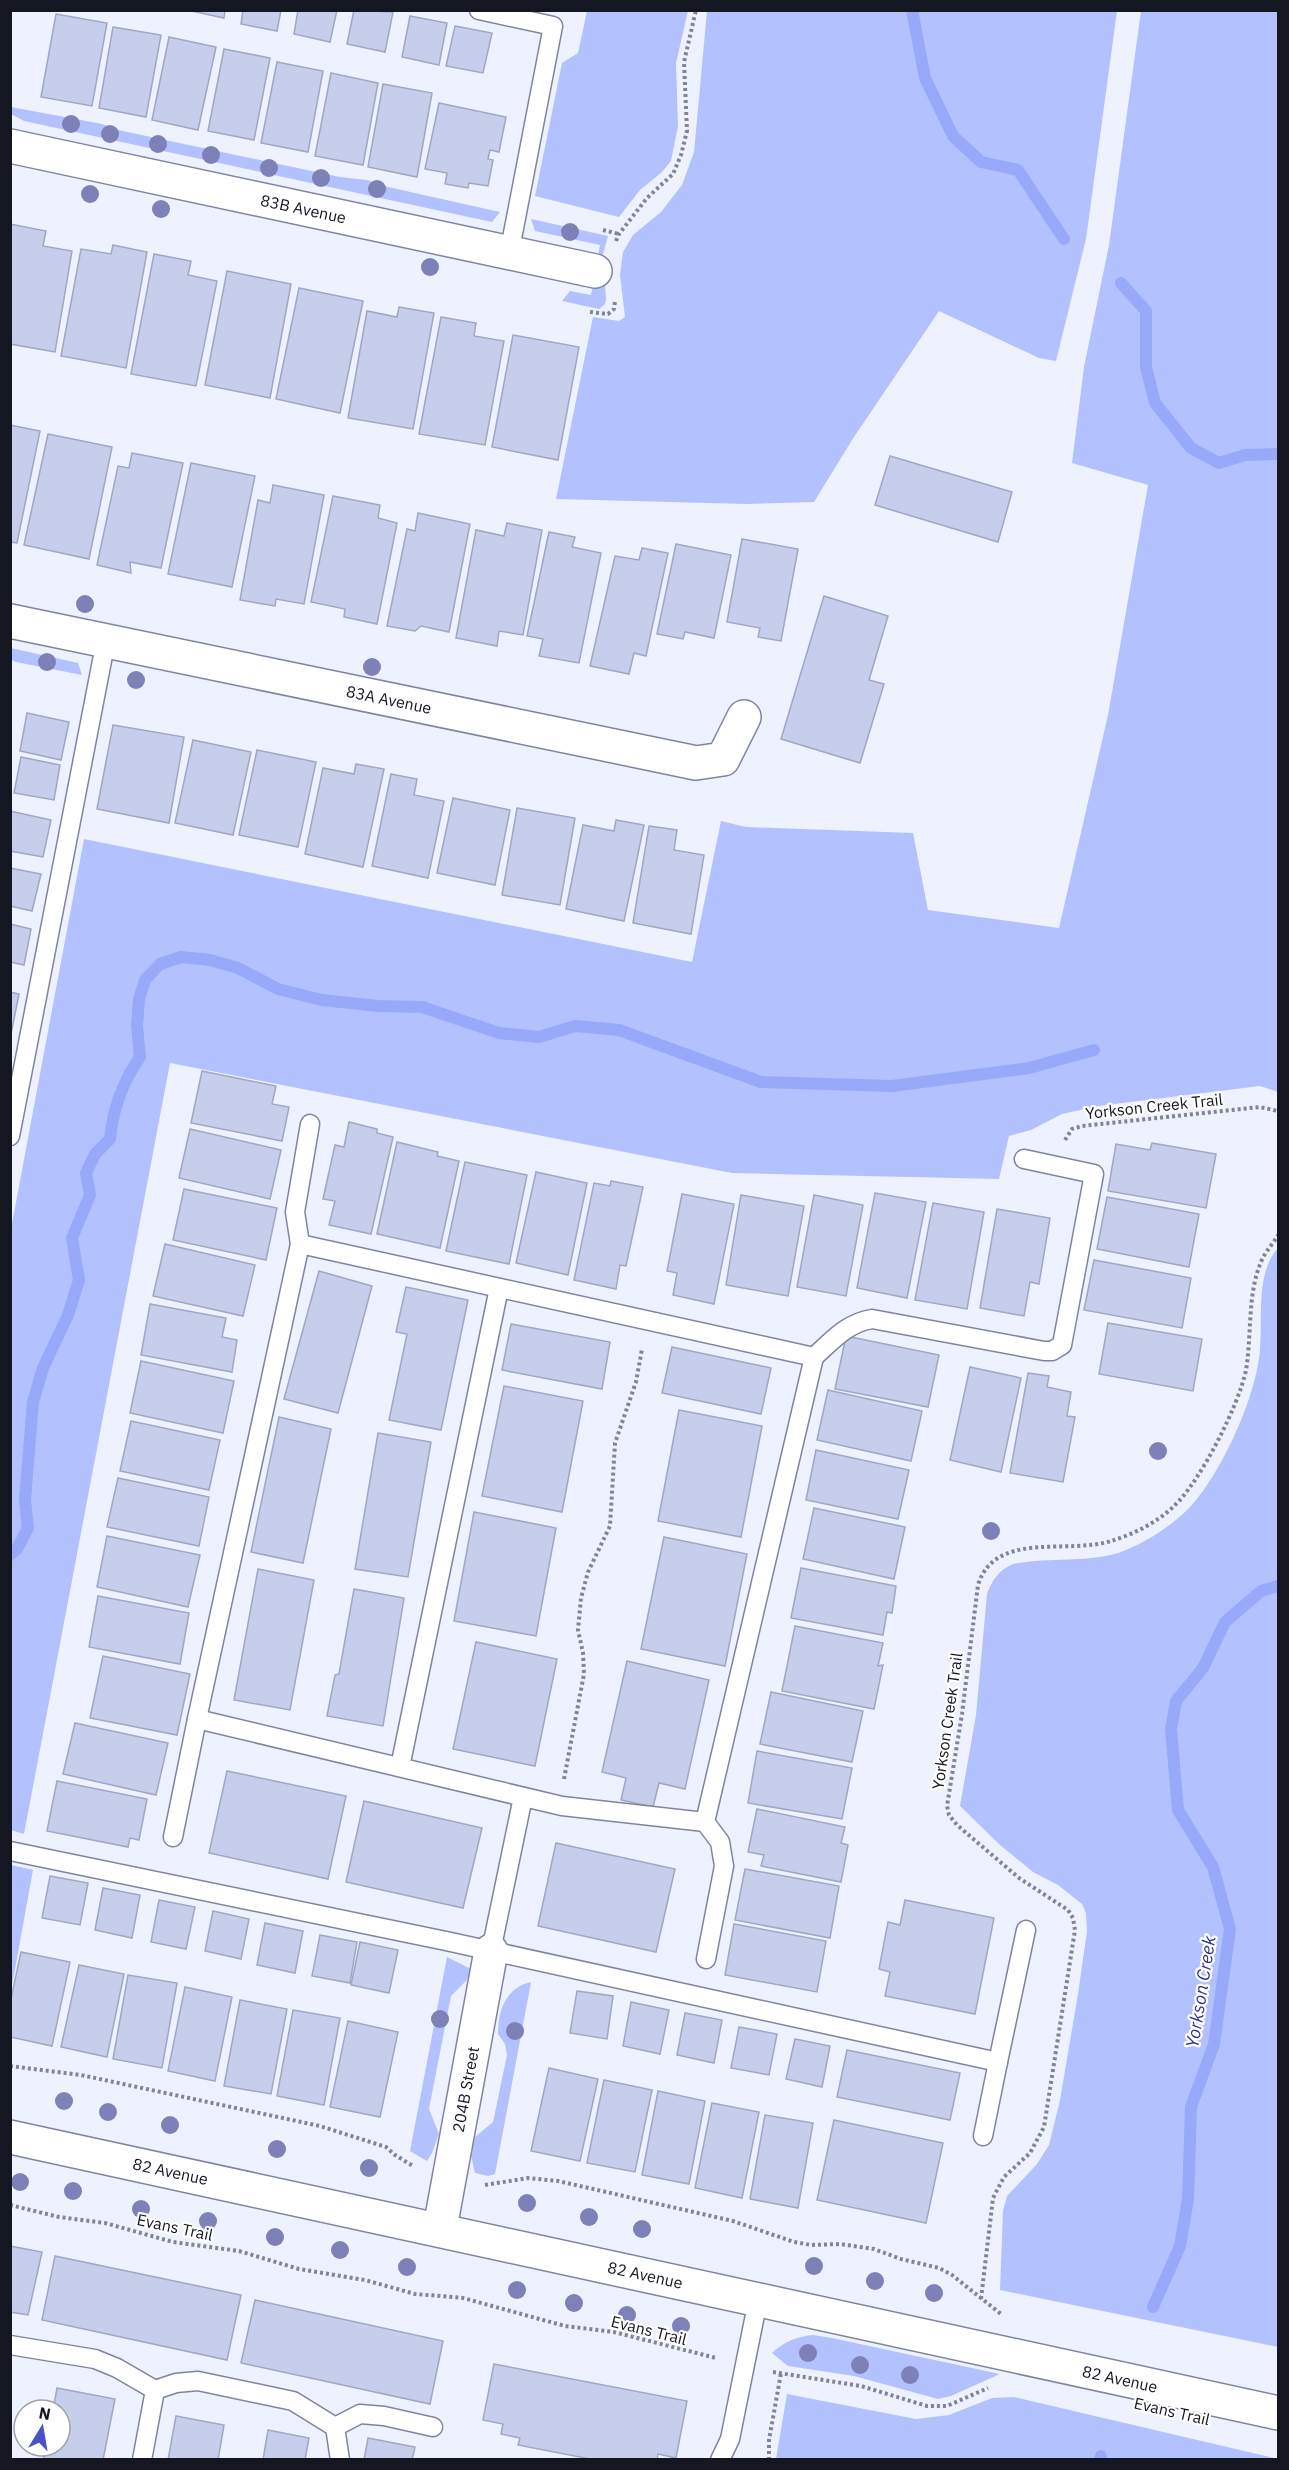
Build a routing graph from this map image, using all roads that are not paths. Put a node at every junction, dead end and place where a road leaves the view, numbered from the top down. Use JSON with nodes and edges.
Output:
{"nodes":[{"id":1,"x":479,"y":10,"type":"edge"},
{"id":2,"x":10,"y":146,"type":"edge"},
{"id":3,"x":509,"y":254,"type":"junction"},
{"id":4,"x":604,"y":282,"type":"road end"},
{"id":5,"x":10,"y":621,"type":"edge"},
{"id":6,"x":106,"y":640,"type":"junction"},
{"id":7,"x":744,"y":717,"type":"dead end"},
{"id":8,"x":310,"y":1124,"type":"dead end"},
{"id":9,"x":10,"y":1136,"type":"edge"},
{"id":10,"x":1024,"y":1159,"type":"dead end"},
{"id":11,"x":300,"y":1244,"type":"junction"},
{"id":12,"x":499,"y":1288,"type":"junction"},
{"id":13,"x":814,"y":1357,"type":"junction"},
{"id":14,"x":196,"y":1719,"type":"junction"},
{"id":15,"x":400,"y":1767,"type":"junction"},
{"id":16,"x":523,"y":1797,"type":"junction"},
{"id":17,"x":705,"y":1822,"type":"junction"},
{"id":18,"x":173,"y":1837,"type":"dead end"},
{"id":19,"x":10,"y":1851,"type":"edge"},
{"id":20,"x":1026,"y":1930,"type":"dead end"},
{"id":21,"x":491,"y":1951,"type":"junction"},
{"id":22,"x":706,"y":1959,"type":"dead end"},
{"id":23,"x":998,"y":2062,"type":"junction"},
{"id":24,"x":983,"y":2136,"type":"dead end"},
{"id":25,"x":10,"y":2137,"type":"edge"},
{"id":26,"x":440,"y":2228,"type":"junction"},
{"id":27,"x":758,"y":2300,"type":"junction"},
{"id":28,"x":10,"y":2345,"type":"edge"},
{"id":29,"x":155,"y":2390,"type":"junction"},
{"id":30,"x":1278,"y":2413,"type":"edge"},
{"id":31,"x":335,"y":2427,"type":"junction"},
{"id":32,"x":433,"y":2427,"type":"dead end"},
{"id":33,"x":142,"y":2460,"type":"edge"},
{"id":34,"x":340,"y":2460,"type":"edge"},
{"id":35,"x":720,"y":2460,"type":"edge"}],
"edges":[{"from":1,"to":3,"type":"lane"},
{"from":2,"to":3,"type":"street","name":"83B Avenue"},
{"from":3,"to":4,"type":"street","name":"83B Avenue"},
{"from":5,"to":6,"type":"street","name":"83A Avenue"},
{"from":6,"to":7,"type":"street","name":"83A Avenue"},
{"from":6,"to":9,"type":"lane"},
{"from":8,"to":11,"type":"lane"},
{"from":10,"to":13,"type":"lane"},
{"from":11,"to":12,"type":"lane"},
{"from":11,"to":14,"type":"lane"},
{"from":12,"to":13,"type":"lane"},
{"from":12,"to":15,"type":"lane"},
{"from":13,"to":17,"type":"lane"},
{"from":14,"to":15,"type":"lane"},
{"from":14,"to":18,"type":"lane"},
{"from":15,"to":16,"type":"lane"},
{"from":16,"to":17,"type":"lane"},
{"from":16,"to":21,"type":"lane"},
{"from":17,"to":22,"type":"lane"},
{"from":19,"to":21,"type":"lane"},
{"from":20,"to":23,"type":"lane"},
{"from":21,"to":23,"type":"lane"},
{"from":21,"to":26,"type":"street","name":"204B Street"},
{"from":23,"to":24,"type":"lane"},
{"from":25,"to":26,"type":"street","name":"82 Avenue"},
{"from":26,"to":27,"type":"street","name":"82 Avenue"},
{"from":27,"to":30,"type":"street","name":"82 Avenue"},
{"from":27,"to":35,"type":"lane"},
{"from":28,"to":29,"type":"lane"},
{"from":29,"to":31,"type":"lane"},
{"from":29,"to":33,"type":"lane"},
{"from":31,"to":32,"type":"lane"},
{"from":31,"to":34,"type":"lane"}]}
